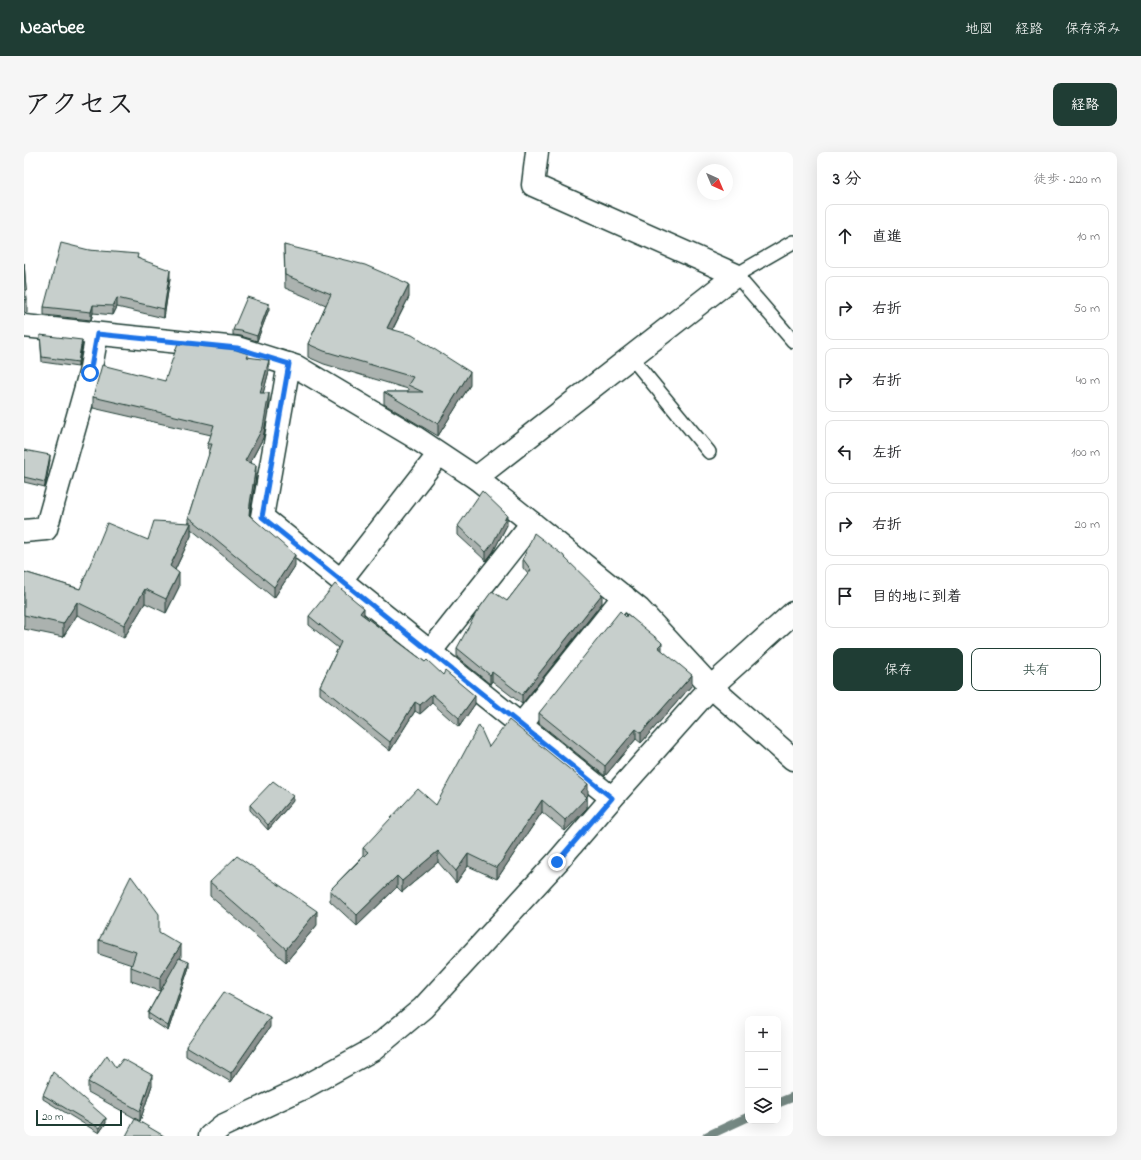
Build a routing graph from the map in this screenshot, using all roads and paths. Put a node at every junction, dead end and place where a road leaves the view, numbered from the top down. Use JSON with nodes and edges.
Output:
{"nodes":[{"id":1,"x":536,"y":152,"type":"edge"},
{"id":2,"x":793,"y":242,"type":"edge"},
{"id":3,"x":736,"y":275,"type":"junction"},
{"id":4,"x":24,"y":326,"type":"edge"},
{"id":5,"x":97,"y":334,"type":"junction"},
{"id":6,"x":793,"y":341,"type":"edge"},
{"id":7,"x":630,"y":357,"type":"junction"},
{"id":8,"x":289,"y":364,"type":"junction"},
{"id":9,"x":709,"y":452,"type":"dead end"},
{"id":10,"x":439,"y":454,"type":"junction"},
{"id":11,"x":476,"y":478,"type":"junction"},
{"id":12,"x":532,"y":523,"type":"junction"},
{"id":13,"x":24,"y":531,"type":"edge"},
{"id":14,"x":341,"y":580,"type":"junction"},
{"id":15,"x":624,"y":596,"type":"junction"},
{"id":16,"x":793,"y":613,"type":"edge"},
{"id":17,"x":430,"y":652,"type":"junction"},
{"id":18,"x":711,"y":687,"type":"junction"},
{"id":19,"x":521,"y":725,"type":"junction"},
{"id":20,"x":793,"y":759,"type":"edge"},
{"id":21,"x":612,"y":798,"type":"junction"},
{"id":22,"x":210,"y":1136,"type":"edge"}],
"edges":[{"from":1,"to":3,"type":"street"},
{"from":2,"to":3,"type":"lane"},
{"from":3,"to":6,"type":"lane"},
{"from":3,"to":7,"type":"street"},
{"from":4,"to":5,"type":"street"},
{"from":5,"to":8,"type":"street"},
{"from":5,"to":13,"type":"street"},
{"from":7,"to":9,"type":"lane"},
{"from":7,"to":11,"type":"street"},
{"from":8,"to":10,"type":"street"},
{"from":8,"to":14,"type":"street"},
{"from":10,"to":11,"type":"street"},
{"from":10,"to":14,"type":"street"},
{"from":11,"to":12,"type":"street"},
{"from":12,"to":15,"type":"street"},
{"from":12,"to":17,"type":"street"},
{"from":14,"to":17,"type":"street"},
{"from":15,"to":18,"type":"street"},
{"from":15,"to":19,"type":"street"},
{"from":16,"to":18,"type":"street"},
{"from":17,"to":19,"type":"street"},
{"from":18,"to":20,"type":"street"},
{"from":18,"to":21,"type":"street"},
{"from":19,"to":21,"type":"street"},
{"from":21,"to":22,"type":"street"}]}
